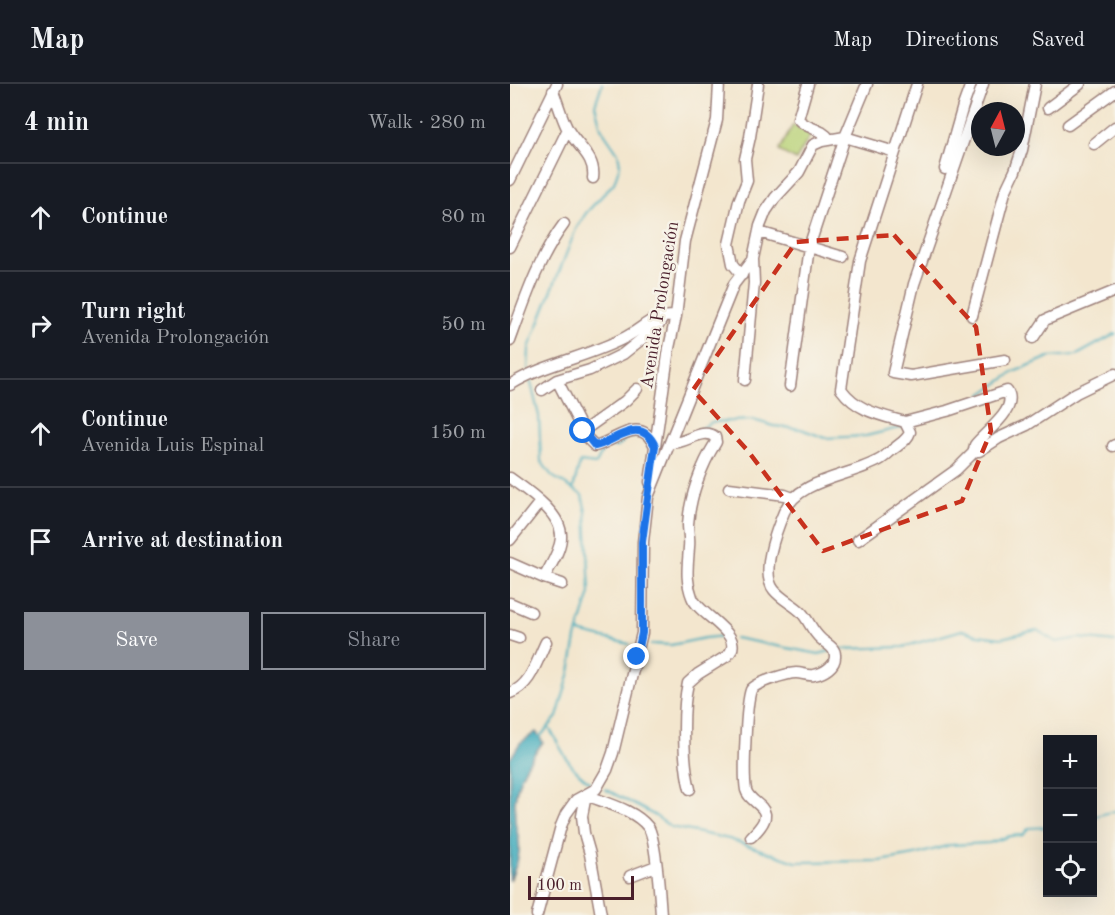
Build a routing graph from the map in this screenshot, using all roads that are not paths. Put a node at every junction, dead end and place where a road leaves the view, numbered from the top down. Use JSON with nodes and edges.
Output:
{"nodes":[{"id":1,"x":719,"y":84,"type":"edge"},
{"id":2,"x":758,"y":84,"type":"edge"},
{"id":3,"x":808,"y":84,"type":"edge"},
{"id":4,"x":867,"y":84,"type":"edge"},
{"id":5,"x":917,"y":84,"type":"edge"},
{"id":6,"x":971,"y":84,"type":"edge"},
{"id":7,"x":983,"y":84,"type":"edge"},
{"id":8,"x":1080,"y":84,"type":"edge"},
{"id":9,"x":1036,"y":86,"type":"edge"},
{"id":10,"x":555,"y":88,"type":"edge"},
{"id":11,"x":1115,"y":91,"type":"edge"},
{"id":12,"x":1048,"y":108,"type":"dead end"},
{"id":13,"x":1068,"y":125,"type":"dead end"},
{"id":14,"x":1115,"y":127,"type":"edge"},
{"id":15,"x":568,"y":129,"type":"junction"},
{"id":16,"x":845,"y":137,"type":"junction"},
{"id":17,"x":829,"y":139,"type":"junction"},
{"id":18,"x":1094,"y":144,"type":"dead end"},
{"id":19,"x":895,"y":152,"type":"junction"},
{"id":20,"x":945,"y":169,"type":"dead end"},
{"id":21,"x":594,"y":178,"type":"dead end"},
{"id":22,"x":510,"y":180,"type":"edge"},
{"id":23,"x":564,"y":224,"type":"dead end"},
{"id":24,"x":759,"y":232,"type":"junction"},
{"id":25,"x":510,"y":247,"type":"edge"},
{"id":26,"x":809,"y":247,"type":"junction"},
{"id":27,"x":843,"y":257,"type":"dead end"},
{"id":28,"x":753,"y":260,"type":"junction"},
{"id":29,"x":742,"y":275,"type":"junction"},
{"id":30,"x":1115,"y":291,"type":"edge"},
{"id":31,"x":664,"y":316,"type":"junction"},
{"id":32,"x":676,"y":316,"type":"junction"},
{"id":33,"x":972,"y":316,"type":"dead end"},
{"id":34,"x":1033,"y":338,"type":"dead end"},
{"id":35,"x":510,"y":341,"type":"edge"},
{"id":36,"x":1005,"y":360,"type":"dead end"},
{"id":37,"x":1115,"y":374,"type":"edge"},
{"id":38,"x":746,"y":380,"type":"dead end"},
{"id":39,"x":557,"y":381,"type":"junction"},
{"id":40,"x":510,"y":385,"type":"edge"},
{"id":41,"x":790,"y":386,"type":"dead end"},
{"id":42,"x":637,"y":388,"type":"dead end"},
{"id":43,"x":542,"y":390,"type":"dead end"},
{"id":44,"x":905,"y":422,"type":"junction"},
{"id":45,"x":583,"y":431,"type":"junction"},
{"id":46,"x":671,"y":443,"type":"junction"},
{"id":47,"x":655,"y":446,"type":"junction"},
{"id":48,"x":975,"y":451,"type":"junction"},
{"id":49,"x":510,"y":478,"type":"edge"},
{"id":50,"x":729,"y":488,"type":"dead end"},
{"id":51,"x":648,"y":497,"type":"junction"},
{"id":52,"x":793,"y":498,"type":"junction"},
{"id":53,"x":540,"y":502,"type":"junction"},
{"id":54,"x":510,"y":540,"type":"edge"},
{"id":55,"x":858,"y":540,"type":"dead end"},
{"id":56,"x":510,"y":563,"type":"edge"},
{"id":57,"x":544,"y":578,"type":"junction"},
{"id":58,"x":562,"y":584,"type":"dead end"},
{"id":59,"x":510,"y":603,"type":"edge"},
{"id":60,"x":531,"y":612,"type":"dead end"},
{"id":61,"x":546,"y":642,"type":"dead end"},
{"id":62,"x":510,"y":693,"type":"edge"},
{"id":63,"x":690,"y":789,"type":"dead end"},
{"id":64,"x":586,"y":795,"type":"junction"},
{"id":65,"x":752,"y":837,"type":"dead end"},
{"id":66,"x":656,"y":866,"type":"junction"},
{"id":67,"x":630,"y":876,"type":"dead end"},
{"id":68,"x":537,"y":915,"type":"edge"},
{"id":69,"x":601,"y":915,"type":"edge"},
{"id":70,"x":661,"y":915,"type":"edge"}],
"edges":[{"from":1,"to":32,"type":"street","name":"Avenida Prolongación"},
{"from":2,"to":29,"type":"street"},
{"from":3,"to":17,"type":"street"},
{"from":4,"to":16,"type":"street"},
{"from":5,"to":19,"type":"street"},
{"from":6,"to":20,"type":"street"},
{"from":7,"to":36,"type":"street"},
{"from":8,"to":12,"type":"street"},
{"from":9,"to":33,"type":"street"},
{"from":10,"to":15,"type":"street"},
{"from":10,"to":22,"type":"street"},
{"from":11,"to":13,"type":"street"},
{"from":14,"to":18,"type":"street"},
{"from":15,"to":21,"type":"street"},
{"from":15,"to":25,"type":"street"},
{"from":16,"to":17,"type":"street"},
{"from":16,"to":19,"type":"street"},
{"from":16,"to":26,"type":"street"},
{"from":17,"to":24,"type":"street"},
{"from":19,"to":44,"type":"street"},
{"from":23,"to":35,"type":"street"},
{"from":24,"to":26,"type":"street"},
{"from":24,"to":28,"type":"street"},
{"from":26,"to":27,"type":"street"},
{"from":26,"to":41,"type":"street"},
{"from":28,"to":29,"type":"street"},
{"from":28,"to":38,"type":"street"},
{"from":29,"to":46,"type":"street"},
{"from":30,"to":34,"type":"street"},
{"from":31,"to":32,"type":"street"},
{"from":31,"to":39,"type":"street"},
{"from":31,"to":40,"type":"street"},
{"from":32,"to":47,"type":"street","name":"Avenida Prolongación"},
{"from":37,"to":48,"type":"street"},
{"from":39,"to":43,"type":"street"},
{"from":39,"to":45,"type":"street"},
{"from":42,"to":45,"type":"street"},
{"from":44,"to":48,"type":"street"},
{"from":44,"to":52,"type":"street"},
{"from":45,"to":47,"type":"street"},
{"from":46,"to":51,"type":"street"},
{"from":46,"to":63,"type":"street"},
{"from":47,"to":51,"type":"street","name":"Avenida Prolongación"},
{"from":48,"to":55,"type":"street"},
{"from":49,"to":53,"type":"street"},
{"from":50,"to":52,"type":"street"},
{"from":51,"to":64,"type":"street","name":"Avenida Prolongación"},
{"from":52,"to":65,"type":"street"},
{"from":53,"to":54,"type":"street"},
{"from":53,"to":57,"type":"street"},
{"from":56,"to":57,"type":"street"},
{"from":57,"to":58,"type":"street"},
{"from":59,"to":60,"type":"street"},
{"from":61,"to":62,"type":"street"},
{"from":64,"to":66,"type":"street"},
{"from":64,"to":68,"type":"street"},
{"from":64,"to":69,"type":"street"},
{"from":66,"to":67,"type":"street"},
{"from":66,"to":70,"type":"street"}]}
